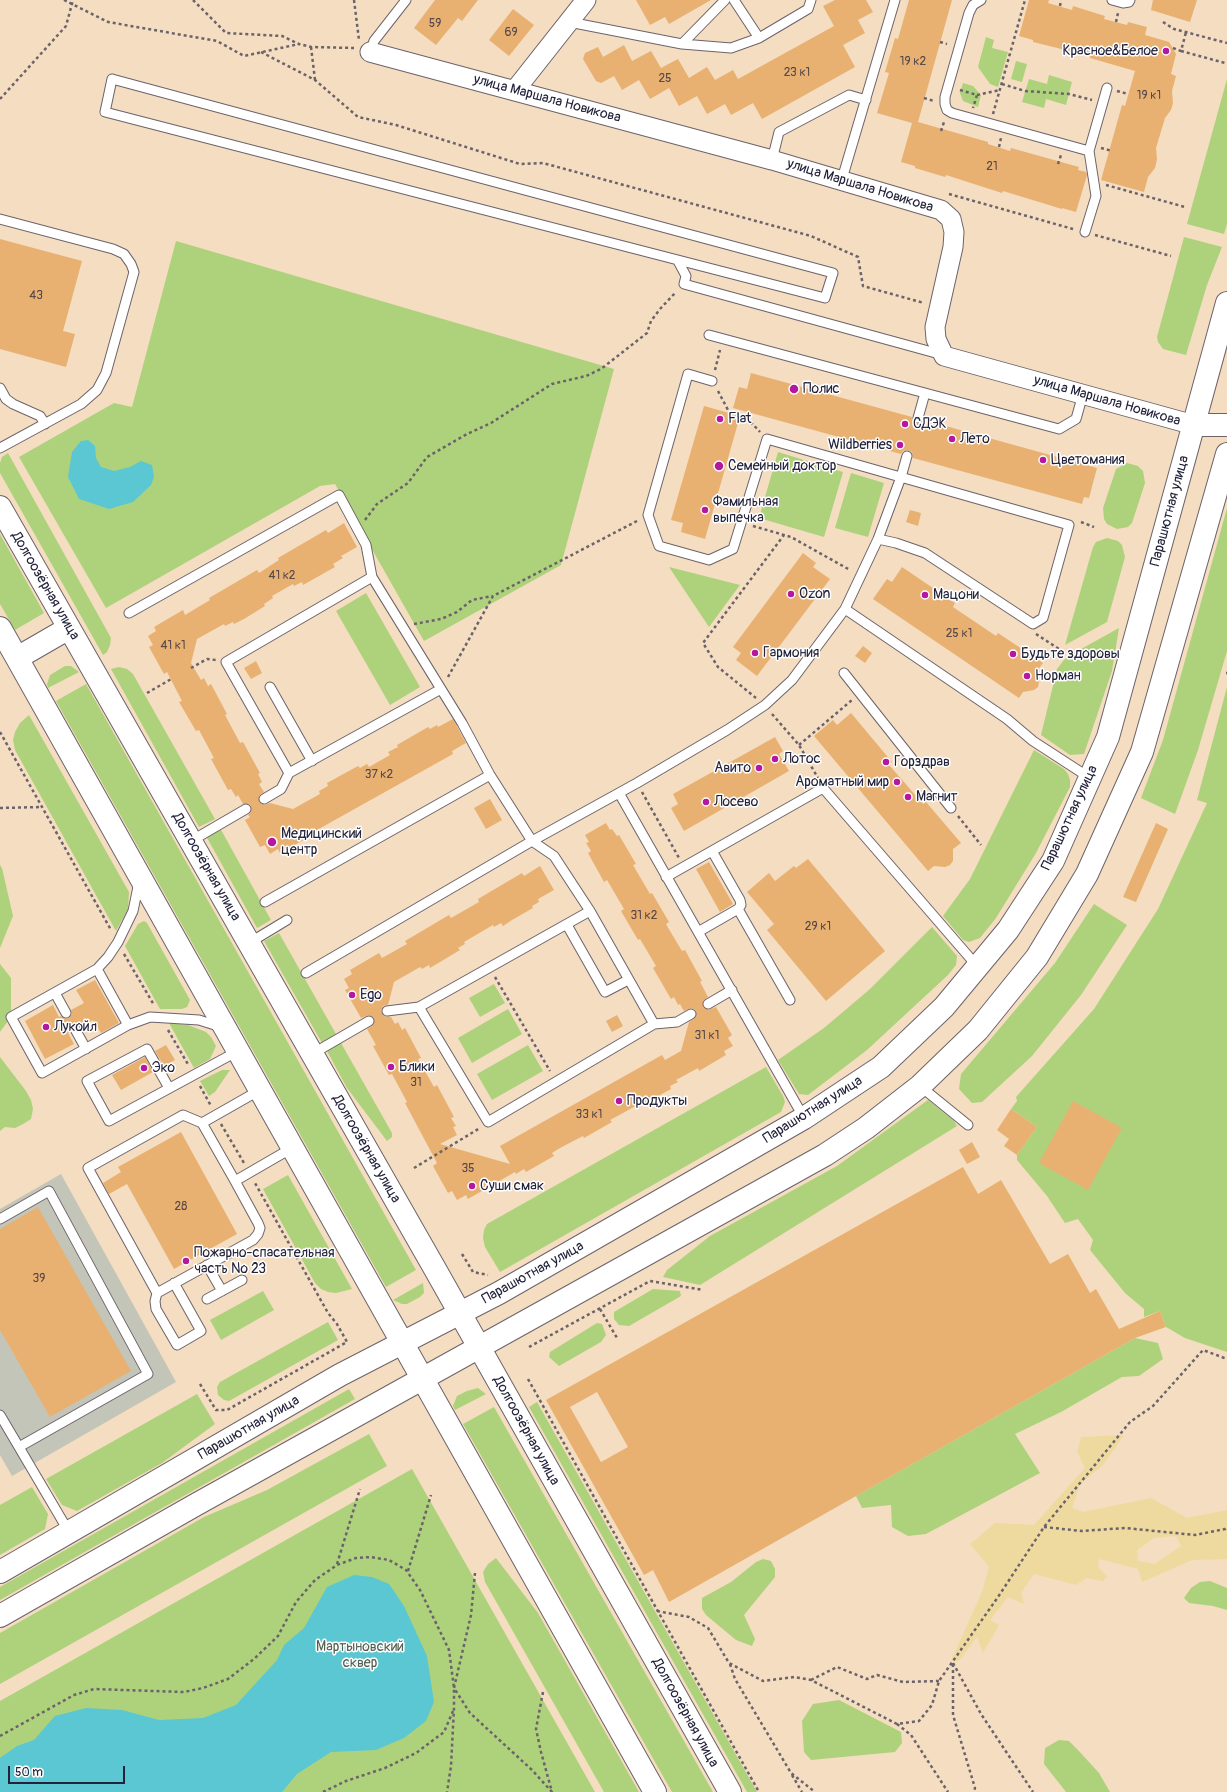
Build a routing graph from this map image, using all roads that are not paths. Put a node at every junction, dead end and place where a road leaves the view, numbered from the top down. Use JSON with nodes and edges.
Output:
{"nodes":[{"id":1,"x":406,"y":0,"type":"edge"},
{"id":2,"x":586,"y":0,"type":"edge"},
{"id":3,"x":724,"y":0,"type":"edge"},
{"id":4,"x":734,"y":0,"type":"edge"},
{"id":5,"x":811,"y":0,"type":"edge"},
{"id":6,"x":895,"y":0,"type":"edge"},
{"id":7,"x":981,"y":0,"type":"edge"},
{"id":8,"x":1112,"y":0,"type":"edge"},
{"id":9,"x":1130,"y":0,"type":"edge"},
{"id":10,"x":569,"y":22,"type":"junction"},
{"id":11,"x":758,"y":38,"type":"junction"},
{"id":12,"x":682,"y":44,"type":"junction"},
{"id":13,"x":365,"y":50,"type":"joint"},
{"id":14,"x":1111,"y":89,"type":"road end"},
{"id":15,"x":515,"y":90,"type":"junction"},
{"id":16,"x":866,"y":100,"type":"junction"},
{"id":17,"x":1089,"y":151,"type":"junction"},
{"id":18,"x":772,"y":160,"type":"junction"},
{"id":19,"x":842,"y":179,"type":"junction"},
{"id":20,"x":0,"y":219,"type":"edge"},
{"id":21,"x":1086,"y":232,"type":"road end"},
{"id":22,"x":678,"y":261,"type":"junction"},
{"id":23,"x":1227,"y":303,"type":"edge"},
{"id":24,"x":708,"y":335,"type":"dead end"},
{"id":25,"x":944,"y":356,"type":"junction"},
{"id":26,"x":712,"y":381,"type":"dead end"},
{"id":27,"x":0,"y":388,"type":"edge"},
{"id":28,"x":925,"y":393,"type":"junction"},
{"id":29,"x":1083,"y":394,"type":"junction"},
{"id":30,"x":918,"y":418,"type":"dead end"},
{"id":31,"x":45,"y":424,"type":"junction"},
{"id":32,"x":1194,"y":425,"type":"junction"},
{"id":33,"x":1227,"y":425,"type":"edge"},
{"id":34,"x":0,"y":448,"type":"edge"},
{"id":35,"x":1227,"y":454,"type":"edge"},
{"id":36,"x":907,"y":456,"type":"dead end"},
{"id":37,"x":901,"y":477,"type":"junction"},
{"id":38,"x":0,"y":507,"type":"edge"},
{"id":39,"x":878,"y":539,"type":"junction"},
{"id":40,"x":372,"y":577,"type":"junction"},
{"id":41,"x":845,"y":609,"type":"junction"},
{"id":42,"x":129,"y":613,"type":"dead end"},
{"id":43,"x":0,"y":628,"type":"edge"},
{"id":44,"x":69,"y":628,"type":"junction"},
{"id":45,"x":17,"y":658,"type":"junction"},
{"id":46,"x":844,"y":673,"type":"dead end"},
{"id":47,"x":270,"y":686,"type":"dead end"},
{"id":48,"x":441,"y":689,"type":"junction"},
{"id":49,"x":312,"y":760,"type":"junction"},
{"id":50,"x":289,"y":773,"type":"junction"},
{"id":51,"x":490,"y":775,"type":"junction"},
{"id":52,"x":1090,"y":778,"type":"junction"},
{"id":53,"x":619,"y":793,"type":"junction"},
{"id":54,"x":264,"y":799,"type":"dead end"},
{"id":55,"x":951,"y":808,"type":"road end"},
{"id":56,"x":246,"y":809,"type":"dead end"},
{"id":57,"x":191,"y":841,"type":"junction"},
{"id":58,"x":532,"y":841,"type":"junction"},
{"id":59,"x":712,"y":851,"type":"junction"},
{"id":60,"x":140,"y":877,"type":"junction"},
{"id":61,"x":666,"y":877,"type":"junction"},
{"id":62,"x":265,"y":902,"type":"dead end"},
{"id":63,"x":738,"y":909,"type":"junction"},
{"id":64,"x":590,"y":912,"type":"junction"},
{"id":65,"x":287,"y":920,"type":"dead end"},
{"id":66,"x":567,"y":924,"type":"junction"},
{"id":67,"x":698,"y":932,"type":"junction"},
{"id":68,"x":249,"y":943,"type":"junction"},
{"id":69,"x":977,"y":966,"type":"junction"},
{"id":70,"x":97,"y":969,"type":"junction"},
{"id":71,"x":306,"y":973,"type":"dead end"},
{"id":72,"x":628,"y":980,"type":"junction"},
{"id":73,"x":732,"y":990,"type":"junction"},
{"id":74,"x":55,"y":992,"type":"junction"},
{"id":75,"x":790,"y":1000,"type":"dead end"},
{"id":76,"x":708,"y":1004,"type":"dead end"},
{"id":77,"x":419,"y":1007,"type":"junction"},
{"id":78,"x":387,"y":1010,"type":"dead end"},
{"id":79,"x":66,"y":1013,"type":"dead end"},
{"id":80,"x":691,"y":1014,"type":"dead end"},
{"id":81,"x":369,"y":1021,"type":"dead end"},
{"id":82,"x":654,"y":1024,"type":"junction"},
{"id":83,"x":128,"y":1025,"type":"junction"},
{"id":84,"x":225,"y":1028,"type":"junction"},
{"id":85,"x":76,"y":1029,"type":"dead end"},
{"id":86,"x":86,"y":1049,"type":"junction"},
{"id":87,"x":238,"y":1051,"type":"junction"},
{"id":88,"x":312,"y":1054,"type":"junction"},
{"id":89,"x":920,"y":1086,"type":"junction"},
{"id":90,"x":169,"y":1088,"type":"junction"},
{"id":91,"x":260,"y":1090,"type":"junction"},
{"id":92,"x":804,"y":1118,"type":"junction"},
{"id":93,"x":202,"y":1123,"type":"junction"},
{"id":94,"x":968,"y":1125,"type":"dead end"},
{"id":95,"x":292,"y":1148,"type":"junction"},
{"id":96,"x":235,"y":1181,"type":"junction"},
{"id":97,"x":0,"y":1220,"type":"edge"},
{"id":98,"x":208,"y":1265,"type":"junction"},
{"id":99,"x":242,"y":1280,"type":"dead end"},
{"id":100,"x":174,"y":1283,"type":"junction"},
{"id":101,"x":222,"y":1291,"type":"junction"},
{"id":102,"x":157,"y":1293,"type":"junction"},
{"id":103,"x":207,"y":1299,"type":"dead end"},
{"id":104,"x":460,"y":1313,"type":"junction"},
{"id":105,"x":402,"y":1343,"type":"junction"},
{"id":106,"x":479,"y":1347,"type":"junction"},
{"id":107,"x":422,"y":1379,"type":"junction"},
{"id":108,"x":0,"y":1415,"type":"edge"},
{"id":109,"x":19,"y":1447,"type":"junction"},
{"id":110,"x":70,"y":1532,"type":"junction"},
{"id":111,"x":0,"y":1572,"type":"edge"},
{"id":112,"x":0,"y":1616,"type":"edge"},
{"id":113,"x":655,"y":1792,"type":"edge"},
{"id":114,"x":730,"y":1792,"type":"edge"}],
"edges":[{"from":1,"to":13,"type":"lane"},
{"from":2,"to":10,"type":"street"},
{"from":3,"to":12,"type":"lane"},
{"from":4,"to":11,"type":"lane"},
{"from":5,"to":11,"type":"lane"},
{"from":6,"to":16,"type":"lane"},
{"from":7,"to":17,"type":"lane"},
{"from":8,"to":9,"type":"lane"},
{"from":10,"to":12,"type":"lane"},
{"from":10,"to":15,"type":"street"},
{"from":11,"to":12,"type":"lane"},
{"from":13,"to":15,"type":"street","name":"улица Маршала Новикова"},
{"from":14,"to":17,"type":"lane"},
{"from":15,"to":18,"type":"street","name":"улица Маршала Новикова"},
{"from":16,"to":18,"type":"lane"},
{"from":16,"to":19,"type":"lane"},
{"from":17,"to":21,"type":"lane"},
{"from":18,"to":19,"type":"street","name":"улица Маршала Новикова"},
{"from":19,"to":25,"type":"street","name":"улица Маршала Новикова"},
{"from":20,"to":31,"type":"lane"},
{"from":22,"to":22,"type":"lane"},
{"from":22,"to":25,"type":"lane"},
{"from":23,"to":32,"type":"main road","name":"Парашютная улица"},
{"from":24,"to":28,"type":"lane"},
{"from":25,"to":29,"type":"street","name":"улица Маршала Новикова"},
{"from":26,"to":37,"type":"lane"},
{"from":27,"to":31,"type":"lane"},
{"from":28,"to":29,"type":"lane"},
{"from":28,"to":30,"type":"lane"},
{"from":29,"to":32,"type":"street","name":"улица Маршала Новикова"},
{"from":31,"to":34,"type":"lane"},
{"from":32,"to":33,"type":"main road","name":"улица Маршала Новикова"},
{"from":32,"to":52,"type":"main road","name":"Парашютная улица"},
{"from":35,"to":89,"type":"main road"},
{"from":36,"to":37,"type":"lane"},
{"from":37,"to":39,"type":"lane"},
{"from":37,"to":39,"type":"lane"},
{"from":38,"to":44,"type":"main road","name":"Долгоозёрная улица"},
{"from":39,"to":41,"type":"lane"},
{"from":40,"to":42,"type":"lane"},
{"from":40,"to":48,"type":"lane"},
{"from":40,"to":50,"type":"lane"},
{"from":41,"to":52,"type":"lane"},
{"from":41,"to":53,"type":"lane"},
{"from":43,"to":45,"type":"main road"},
{"from":44,"to":45,"type":"main road"},
{"from":44,"to":57,"type":"main road","name":"Долгоозёрная улица"},
{"from":45,"to":60,"type":"main road"},
{"from":46,"to":55,"type":"lane"},
{"from":47,"to":49,"type":"lane"},
{"from":48,"to":49,"type":"lane"},
{"from":48,"to":51,"type":"lane"},
{"from":49,"to":50,"type":"lane"},
{"from":50,"to":54,"type":"lane"},
{"from":51,"to":58,"type":"lane"},
{"from":51,"to":62,"type":"lane"},
{"from":52,"to":69,"type":"main road","name":"Парашютная улица"},
{"from":53,"to":58,"type":"lane"},
{"from":53,"to":61,"type":"lane"},
{"from":56,"to":57,"type":"lane"},
{"from":57,"to":68,"type":"main road","name":"Долгоозёрная улица"},
{"from":58,"to":64,"type":"lane"},
{"from":58,"to":71,"type":"lane"},
{"from":59,"to":61,"type":"lane"},
{"from":59,"to":63,"type":"lane"},
{"from":59,"to":69,"type":"lane"},
{"from":60,"to":70,"type":"lane"},
{"from":60,"to":84,"type":"main road"},
{"from":61,"to":67,"type":"lane"},
{"from":63,"to":67,"type":"lane"},
{"from":63,"to":75,"type":"lane"},
{"from":64,"to":66,"type":"lane"},
{"from":64,"to":72,"type":"lane"},
{"from":65,"to":68,"type":"lane"},
{"from":66,"to":72,"type":"lane"},
{"from":66,"to":77,"type":"lane"},
{"from":67,"to":73,"type":"lane"},
{"from":68,"to":88,"type":"main road","name":"Долгоозёрная улица"},
{"from":69,"to":92,"type":"main road","name":"Парашютная улица"},
{"from":70,"to":74,"type":"lane"},
{"from":70,"to":83,"type":"lane"},
{"from":72,"to":82,"type":"lane"},
{"from":73,"to":76,"type":"lane"},
{"from":73,"to":92,"type":"lane"},
{"from":74,"to":79,"type":"lane"},
{"from":74,"to":86,"type":"lane"},
{"from":77,"to":78,"type":"lane"},
{"from":77,"to":82,"type":"lane"},
{"from":80,"to":82,"type":"lane"},
{"from":81,"to":88,"type":"lane"},
{"from":83,"to":84,"type":"lane"},
{"from":83,"to":86,"type":"lane"},
{"from":84,"to":87,"type":"main road"},
{"from":85,"to":86,"type":"lane"},
{"from":87,"to":90,"type":"lane"},
{"from":87,"to":91,"type":"main road"},
{"from":88,"to":104,"type":"main road","name":"Долгоозёрная улица"},
{"from":89,"to":94,"type":"lane"},
{"from":89,"to":106,"type":"main road"},
{"from":90,"to":90,"type":"lane"},
{"from":91,"to":93,"type":"lane"},
{"from":91,"to":95,"type":"main road"},
{"from":92,"to":104,"type":"main road","name":"Парашютная улица"},
{"from":93,"to":96,"type":"lane"},
{"from":93,"to":102,"type":"lane"},
{"from":95,"to":96,"type":"lane"},
{"from":95,"to":105,"type":"main road"},
{"from":96,"to":98,"type":"lane"},
{"from":97,"to":109,"type":"lane"},
{"from":98,"to":100,"type":"lane"},
{"from":98,"to":101,"type":"lane"},
{"from":99,"to":101,"type":"lane"},
{"from":100,"to":102,"type":"lane"},
{"from":100,"to":102,"type":"lane"},
{"from":101,"to":103,"type":"lane"},
{"from":104,"to":105,"type":"main road","name":"Парашютная улица"},
{"from":104,"to":106,"type":"main road","name":"Долгоозёрная улица"},
{"from":105,"to":107,"type":"main road"},
{"from":105,"to":110,"type":"main road","name":"Парашютная улица"},
{"from":106,"to":107,"type":"main road"},
{"from":106,"to":114,"type":"main road","name":"Долгоозёрная улица"},
{"from":107,"to":112,"type":"main road"},
{"from":107,"to":113,"type":"main road"},
{"from":108,"to":109,"type":"lane"},
{"from":109,"to":110,"type":"lane"},
{"from":110,"to":111,"type":"main road","name":"Парашютная улица"}]}
